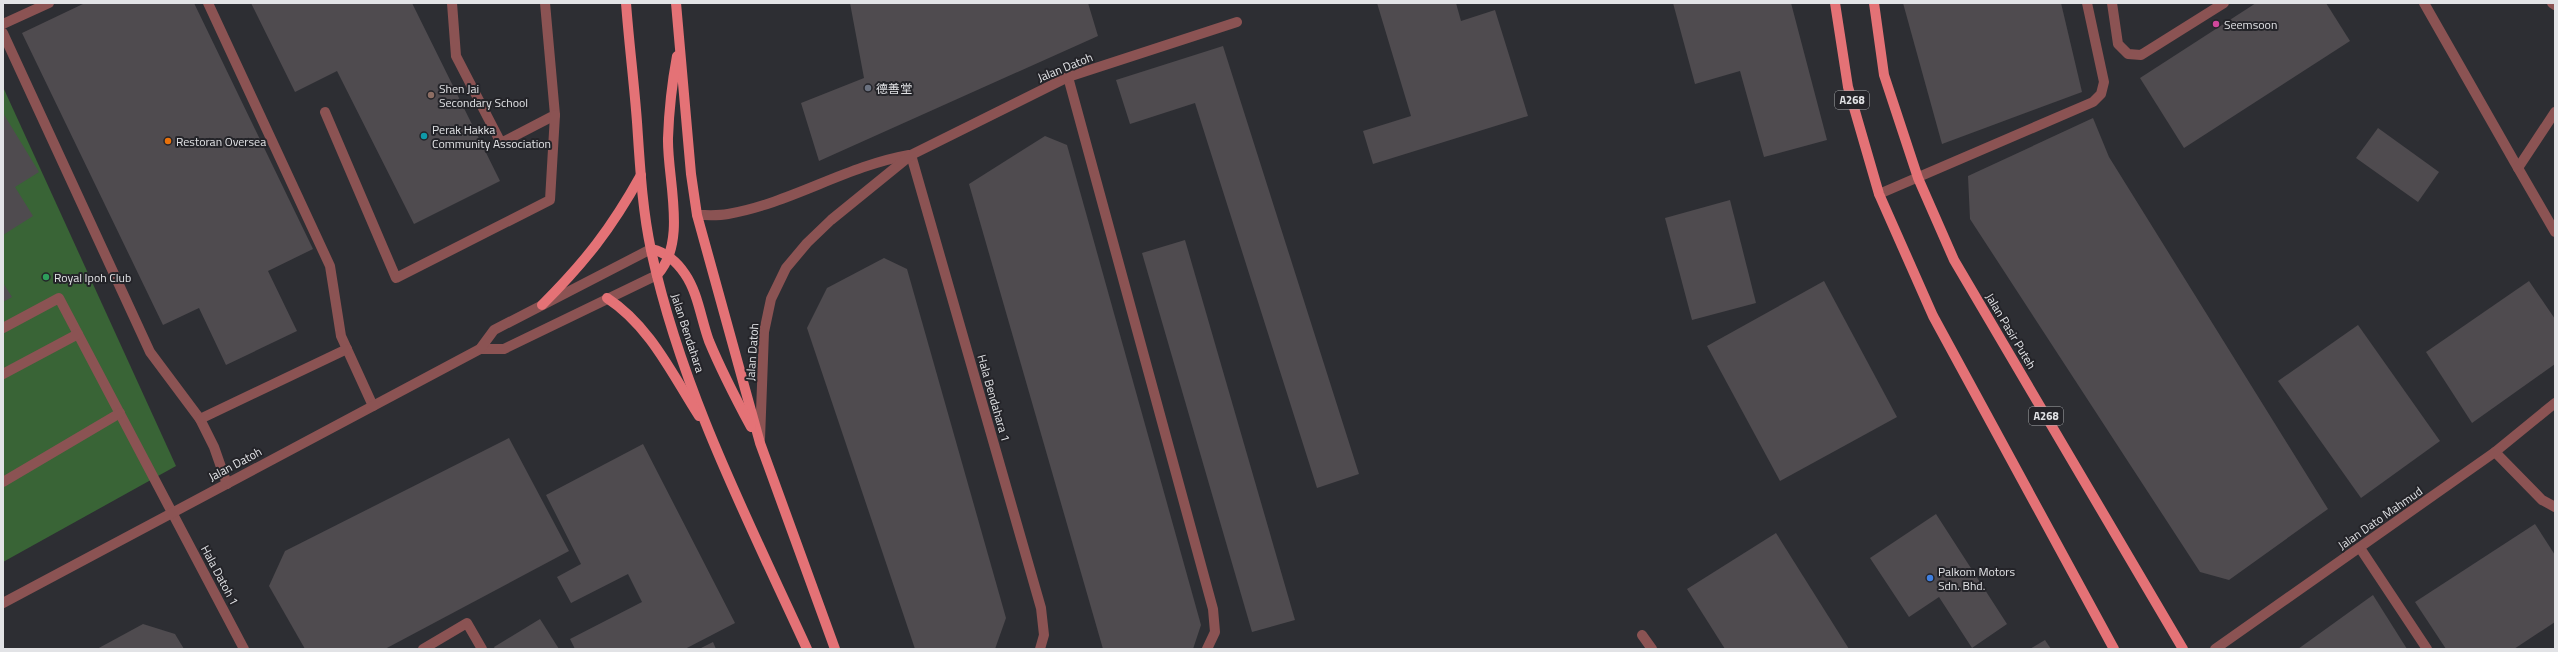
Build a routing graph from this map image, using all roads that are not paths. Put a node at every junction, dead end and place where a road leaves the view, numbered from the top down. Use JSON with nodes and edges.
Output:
{"nodes":[{"id":1,"x":49,"y":3,"type":"edge"},
{"id":2,"x":208,"y":3,"type":"edge"},
{"id":3,"x":452,"y":3,"type":"edge"},
{"id":4,"x":545,"y":3,"type":"edge"},
{"id":5,"x":626,"y":3,"type":"edge"},
{"id":6,"x":676,"y":3,"type":"edge"},
{"id":7,"x":1835,"y":3,"type":"edge"},
{"id":8,"x":1874,"y":3,"type":"edge"},
{"id":9,"x":2087,"y":3,"type":"edge"},
{"id":10,"x":2112,"y":3,"type":"edge"},
{"id":11,"x":2224,"y":3,"type":"edge"},
{"id":12,"x":2424,"y":3,"type":"edge"},
{"id":13,"x":2552,"y":3,"type":"edge"},
{"id":14,"x":2555,"y":5,"type":"edge"},
{"id":15,"x":1237,"y":22,"type":"dead end"},
{"id":16,"x":3,"y":24,"type":"edge"},
{"id":17,"x":3,"y":33,"type":"edge"},
{"id":18,"x":680,"y":44,"type":"junction"},
{"id":19,"x":1068,"y":77,"type":"junction"},
{"id":20,"x":325,"y":112,"type":"dead end"},
{"id":21,"x":2555,"y":112,"type":"edge"},
{"id":22,"x":555,"y":115,"type":"junction"},
{"id":23,"x":911,"y":155,"type":"junction"},
{"id":24,"x":2518,"y":168,"type":"junction"},
{"id":25,"x":641,"y":175,"type":"junction"},
{"id":26,"x":1918,"y":178,"type":"junction"},
{"id":27,"x":1879,"y":194,"type":"junction"},
{"id":28,"x":697,"y":215,"type":"junction"},
{"id":29,"x":2555,"y":232,"type":"edge"},
{"id":30,"x":651,"y":249,"type":"junction"},
{"id":31,"x":668,"y":256,"type":"junction"},
{"id":32,"x":657,"y":275,"type":"junction"},
{"id":33,"x":607,"y":298,"type":"junction"},
{"id":34,"x":542,"y":305,"type":"junction"},
{"id":35,"x":3,"y":328,"type":"edge"},
{"id":36,"x":78,"y":334,"type":"junction"},
{"id":37,"x":348,"y":349,"type":"junction"},
{"id":38,"x":480,"y":349,"type":"junction"},
{"id":39,"x":3,"y":374,"type":"edge"},
{"id":40,"x":2555,"y":403,"type":"edge"},
{"id":41,"x":373,"y":406,"type":"junction"},
{"id":42,"x":120,"y":413,"type":"junction"},
{"id":43,"x":200,"y":420,"type":"junction"},
{"id":44,"x":713,"y":440,"type":"junction"},
{"id":45,"x":760,"y":443,"type":"junction"},
{"id":46,"x":2496,"y":452,"type":"junction"},
{"id":47,"x":3,"y":482,"type":"edge"},
{"id":48,"x":227,"y":484,"type":"junction"},
{"id":49,"x":2555,"y":508,"type":"edge"},
{"id":50,"x":173,"y":513,"type":"junction"},
{"id":51,"x":2360,"y":548,"type":"junction"},
{"id":52,"x":3,"y":603,"type":"edge"},
{"id":53,"x":1642,"y":635,"type":"dead end"},
{"id":54,"x":244,"y":649,"type":"edge"},
{"id":55,"x":423,"y":649,"type":"edge"},
{"id":56,"x":482,"y":649,"type":"edge"},
{"id":57,"x":807,"y":649,"type":"edge"},
{"id":58,"x":835,"y":649,"type":"edge"},
{"id":59,"x":1040,"y":649,"type":"edge"},
{"id":60,"x":1207,"y":649,"type":"edge"},
{"id":61,"x":1652,"y":649,"type":"edge"},
{"id":62,"x":2114,"y":649,"type":"edge"},
{"id":63,"x":2183,"y":649,"type":"edge"},
{"id":64,"x":2215,"y":649,"type":"edge"},
{"id":65,"x":2427,"y":649,"type":"edge"}],
"edges":[{"from":1,"to":16,"type":"street"},
{"from":2,"to":37,"type":"street"},
{"from":3,"to":22,"type":"street"},
{"from":4,"to":22,"type":"street"},
{"from":5,"to":25,"type":"main road","name":"Jalan Bendahara"},
{"from":6,"to":18,"type":"main road"},
{"from":7,"to":27,"type":"main road","number":"A268"},
{"from":8,"to":26,"type":"main road","name":"Jalan Pasir Puteh","number":"A268"},
{"from":9,"to":26,"type":"street"},
{"from":10,"to":11,"type":"street"},
{"from":12,"to":24,"type":"street"},
{"from":13,"to":14,"type":"street"},
{"from":15,"to":19,"type":"street","name":"Jalan Datoh"},
{"from":17,"to":43,"type":"street"},
{"from":18,"to":28,"type":"main road"},
{"from":18,"to":31,"type":"main road"},
{"from":19,"to":23,"type":"street","name":"Jalan Datoh"},
{"from":19,"to":60,"type":"street"},
{"from":20,"to":22,"type":"street"},
{"from":21,"to":24,"type":"street"},
{"from":23,"to":28,"type":"street","name":"Jalan Datoh"},
{"from":23,"to":45,"type":"street","name":"Jalan Datoh"},
{"from":23,"to":59,"type":"street","name":"Hala Bendahara 1"},
{"from":24,"to":29,"type":"street"},
{"from":25,"to":30,"type":"main road","name":"Jalan Bendahara"},
{"from":25,"to":34,"type":"main road"},
{"from":26,"to":27,"type":"street"},
{"from":26,"to":63,"type":"main road","name":"Jalan Pasir Puteh","number":"A268"},
{"from":27,"to":62,"type":"main road","number":"A268"},
{"from":28,"to":45,"type":"main road"},
{"from":30,"to":31,"type":"main road"},
{"from":30,"to":32,"type":"main road","name":"Jalan Bendahara"},
{"from":30,"to":34,"type":"street","name":"Jalan Datoh"},
{"from":31,"to":32,"type":"main road"},
{"from":31,"to":45,"type":"main road"},
{"from":32,"to":33,"type":"street","name":"Jalan Datoh"},
{"from":32,"to":44,"type":"main road","name":"Jalan Bendahara"},
{"from":33,"to":38,"type":"street","name":"Jalan Datoh"},
{"from":33,"to":44,"type":"main road"},
{"from":34,"to":38,"type":"street","name":"Jalan Datoh"},
{"from":35,"to":36,"type":"street","name":"Hala Datoh 1"},
{"from":36,"to":39,"type":"street"},
{"from":36,"to":42,"type":"street","name":"Hala Datoh 1"},
{"from":37,"to":41,"type":"street"},
{"from":37,"to":43,"type":"street"},
{"from":38,"to":41,"type":"street","name":"Jalan Datoh"},
{"from":40,"to":46,"type":"street","name":"Jalan Dato Mahmud"},
{"from":41,"to":48,"type":"street","name":"Jalan Datoh"},
{"from":42,"to":47,"type":"street"},
{"from":42,"to":50,"type":"street","name":"Hala Datoh 1"},
{"from":43,"to":48,"type":"street"},
{"from":44,"to":57,"type":"main road","name":"Jalan Bendahara"},
{"from":45,"to":58,"type":"main road"},
{"from":46,"to":49,"type":"street"},
{"from":46,"to":51,"type":"street","name":"Jalan Dato Mahmud"},
{"from":48,"to":50,"type":"street","name":"Jalan Datoh"},
{"from":50,"to":52,"type":"street","name":"Jalan Datoh"},
{"from":50,"to":54,"type":"street","name":"Hala Datoh 1"},
{"from":51,"to":64,"type":"street","name":"Jalan Dato Mahmud"},
{"from":51,"to":65,"type":"street"},
{"from":53,"to":61,"type":"street"},
{"from":55,"to":56,"type":"street"}]}
